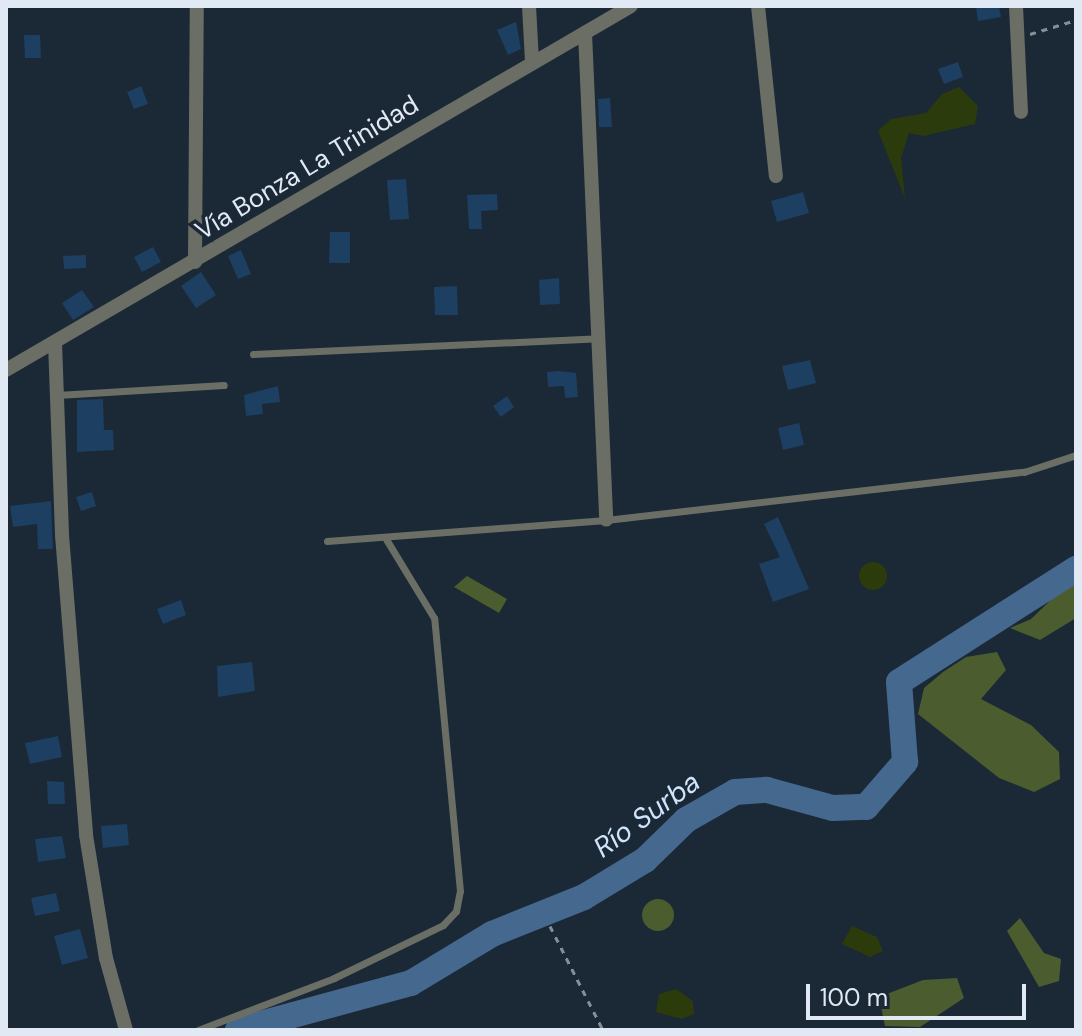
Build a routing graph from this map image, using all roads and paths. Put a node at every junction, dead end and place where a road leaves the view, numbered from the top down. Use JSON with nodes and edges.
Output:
{"nodes":[{"id":1,"x":197,"y":6,"type":"edge"},
{"id":2,"x":529,"y":6,"type":"edge"},
{"id":3,"x":631,"y":6,"type":"edge"},
{"id":4,"x":758,"y":6,"type":"edge"},
{"id":5,"x":1016,"y":6,"type":"edge"},
{"id":6,"x":1076,"y":20,"type":"edge"},
{"id":7,"x":585,"y":33,"type":"junction"},
{"id":8,"x":1019,"y":37,"type":"junction"},
{"id":9,"x":532,"y":62,"type":"junction"},
{"id":10,"x":1021,"y":112,"type":"dead end"},
{"id":11,"x":776,"y":176,"type":"dead end"},
{"id":12,"x":195,"y":262,"type":"junction"},
{"id":13,"x":600,"y":338,"type":"junction"},
{"id":14,"x":55,"y":343,"type":"junction"},
{"id":15,"x":253,"y":354,"type":"dead end"},
{"id":16,"x":6,"y":370,"type":"edge"},
{"id":17,"x":224,"y":385,"type":"dead end"},
{"id":18,"x":57,"y":395,"type":"junction"},
{"id":19,"x":1076,"y":455,"type":"edge"},
{"id":20,"x":606,"y":520,"type":"junction"},
{"id":21,"x":386,"y":539,"type":"junction"},
{"id":22,"x":327,"y":541,"type":"dead end"},
{"id":23,"x":550,"y":926,"type":"dead end"},
{"id":24,"x":126,"y":1030,"type":"edge"},
{"id":25,"x":198,"y":1030,"type":"edge"},
{"id":26,"x":603,"y":1030,"type":"edge"}],
"edges":[{"from":1,"to":12,"type":"street"},
{"from":2,"to":9,"type":"street"},
{"from":3,"to":7,"type":"street","name":"Vía Bonza La Trinidad"},
{"from":4,"to":11,"type":"street"},
{"from":5,"to":8,"type":"street"},
{"from":6,"to":8,"type":"path"},
{"from":7,"to":9,"type":"street","name":"Vía Bonza La Trinidad"},
{"from":7,"to":13,"type":"street"},
{"from":8,"to":10,"type":"street"},
{"from":9,"to":12,"type":"street","name":"Vía Bonza La Trinidad"},
{"from":12,"to":14,"type":"street","name":"Vía Bonza La Trinidad"},
{"from":13,"to":15,"type":"lane"},
{"from":13,"to":20,"type":"street"},
{"from":14,"to":16,"type":"street","name":"Vía Bonza La Trinidad"},
{"from":14,"to":18,"type":"street"},
{"from":17,"to":18,"type":"lane"},
{"from":18,"to":24,"type":"street"},
{"from":19,"to":20,"type":"lane"},
{"from":20,"to":21,"type":"lane"},
{"from":21,"to":22,"type":"lane"},
{"from":21,"to":25,"type":"lane"},
{"from":23,"to":26,"type":"path"}]}
